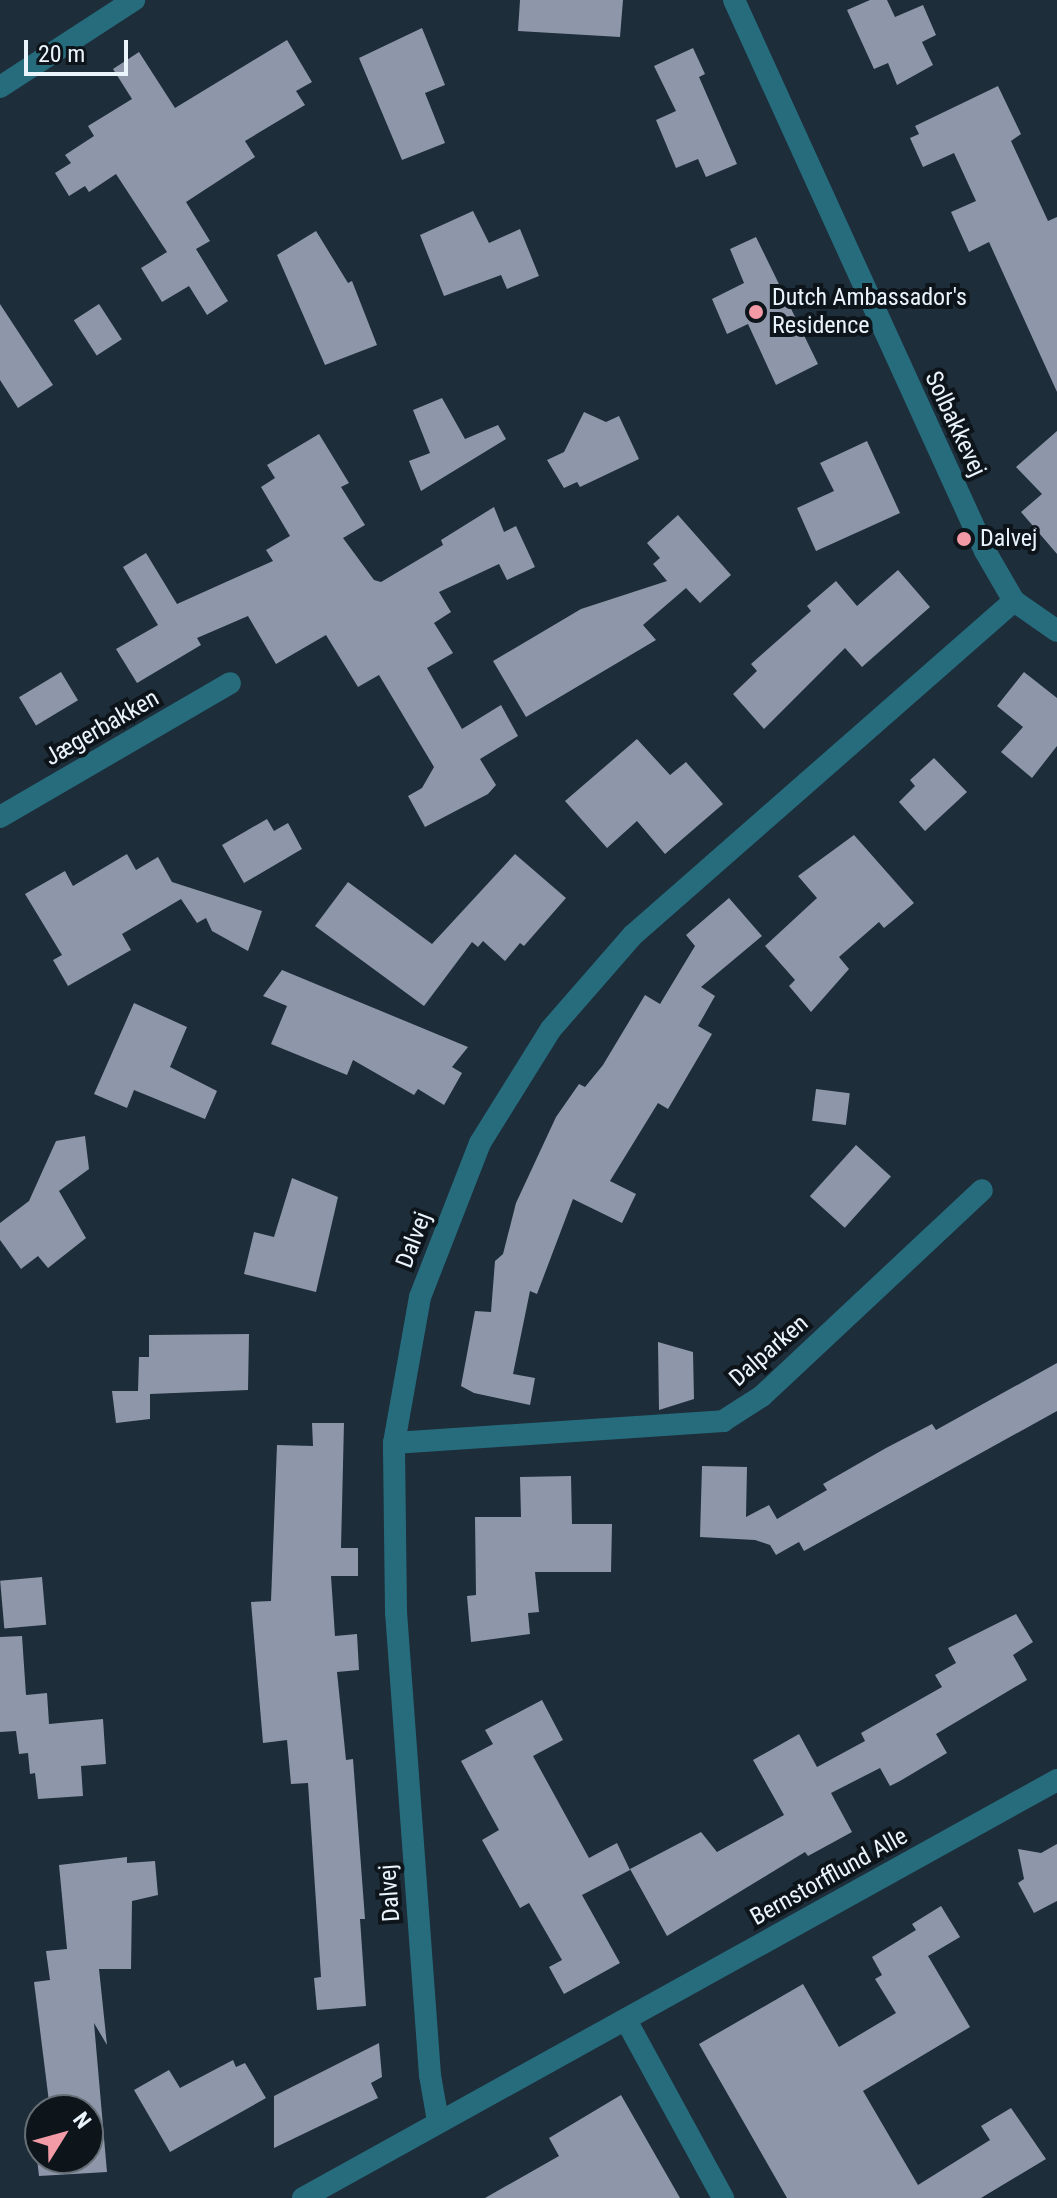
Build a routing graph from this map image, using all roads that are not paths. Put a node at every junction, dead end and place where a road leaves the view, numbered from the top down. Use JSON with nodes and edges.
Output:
{"nodes":[{"id":1,"x":134,"y":0,"type":"edge"},
{"id":2,"x":734,"y":0,"type":"edge"},
{"id":3,"x":0,"y":87,"type":"edge"},
{"id":4,"x":1014,"y":601,"type":"junction"},
{"id":5,"x":1057,"y":631,"type":"edge"},
{"id":6,"x":230,"y":683,"type":"dead end"},
{"id":7,"x":0,"y":817,"type":"edge"},
{"id":8,"x":982,"y":1190,"type":"dead end"},
{"id":9,"x":394,"y":1443,"type":"junction"},
{"id":10,"x":1057,"y":1780,"type":"edge"},
{"id":11,"x":626,"y":2020,"type":"junction"},
{"id":12,"x":438,"y":2121,"type":"junction"},
{"id":13,"x":717,"y":2195,"type":"edge"},
{"id":14,"x":303,"y":2198,"type":"edge"}],
"edges":[{"from":1,"to":3,"type":"street"},
{"from":2,"to":4,"type":"street","name":"Solbakkevej"},
{"from":4,"to":5,"type":"street","name":"Solbakkevej"},
{"from":4,"to":9,"type":"street","name":"Dalvej"},
{"from":6,"to":7,"type":"street","name":"Jægerbakken"},
{"from":8,"to":9,"type":"street","name":"Dalparken"},
{"from":9,"to":12,"type":"street","name":"Dalvej"},
{"from":10,"to":11,"type":"street","name":"Bernstorfflund Alle"},
{"from":11,"to":12,"type":"street","name":"Bernstorfflund Alle"},
{"from":11,"to":13,"type":"street"},
{"from":12,"to":14,"type":"street","name":"Bernstorfflund Alle"}]}
